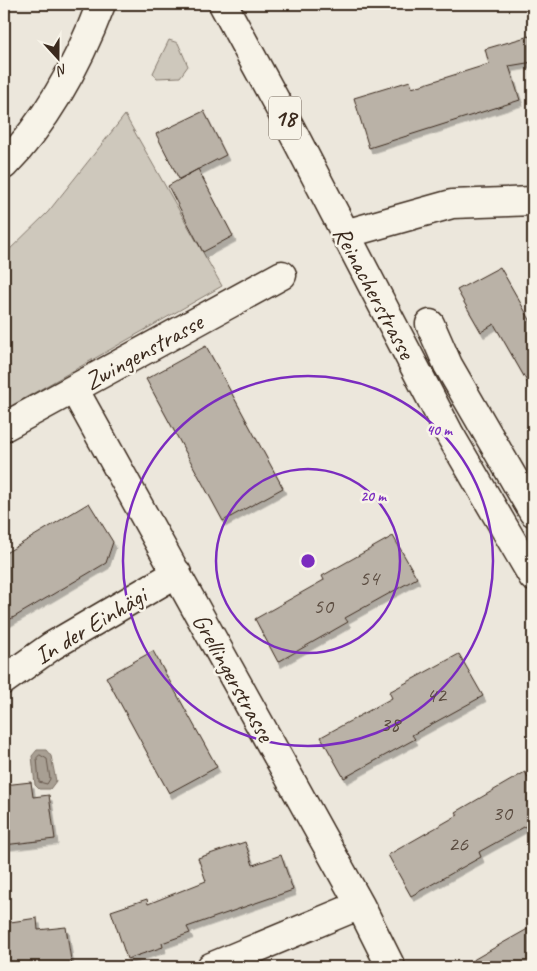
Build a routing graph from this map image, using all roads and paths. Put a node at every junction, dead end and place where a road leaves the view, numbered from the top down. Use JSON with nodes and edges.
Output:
{"nodes":[{"id":1,"x":100,"y":4,"type":"edge"},
{"id":2,"x":223,"y":4,"type":"edge"},
{"id":3,"x":4,"y":165,"type":"edge"},
{"id":4,"x":533,"y":201,"type":"edge"},
{"id":5,"x":345,"y":234,"type":"junction"},
{"id":6,"x":282,"y":275,"type":"dead end"},
{"id":7,"x":430,"y":324,"type":"dead end"},
{"id":8,"x":74,"y":389,"type":"junction"},
{"id":9,"x":4,"y":427,"type":"edge"},
{"id":10,"x":533,"y":512,"type":"edge"},
{"id":11,"x":177,"y":573,"type":"junction"},
{"id":12,"x":533,"y":577,"type":"edge"},
{"id":13,"x":4,"y":680,"type":"edge"},
{"id":14,"x":360,"y":905,"type":"junction"},
{"id":15,"x":211,"y":967,"type":"edge"},
{"id":16,"x":391,"y":967,"type":"edge"}],
"edges":[{"from":1,"to":3,"type":"street"},
{"from":2,"to":5,"type":"street","name":"Reinacherstrasse","number":"18"},
{"from":4,"to":5,"type":"street"},
{"from":5,"to":12,"type":"street","name":"Reinacherstrasse","number":"18"},
{"from":6,"to":8,"type":"street","name":"Zwingenstrasse"},
{"from":7,"to":10,"type":"street"},
{"from":8,"to":9,"type":"street","name":"Zwingenstrasse"},
{"from":8,"to":11,"type":"street","name":"Grellingerstrasse"},
{"from":11,"to":13,"type":"street","name":"In der Einhägi"},
{"from":11,"to":14,"type":"street","name":"Grellingerstrasse"},
{"from":14,"to":15,"type":"street"},
{"from":14,"to":16,"type":"street","name":"Grellingerstrasse"}]}
